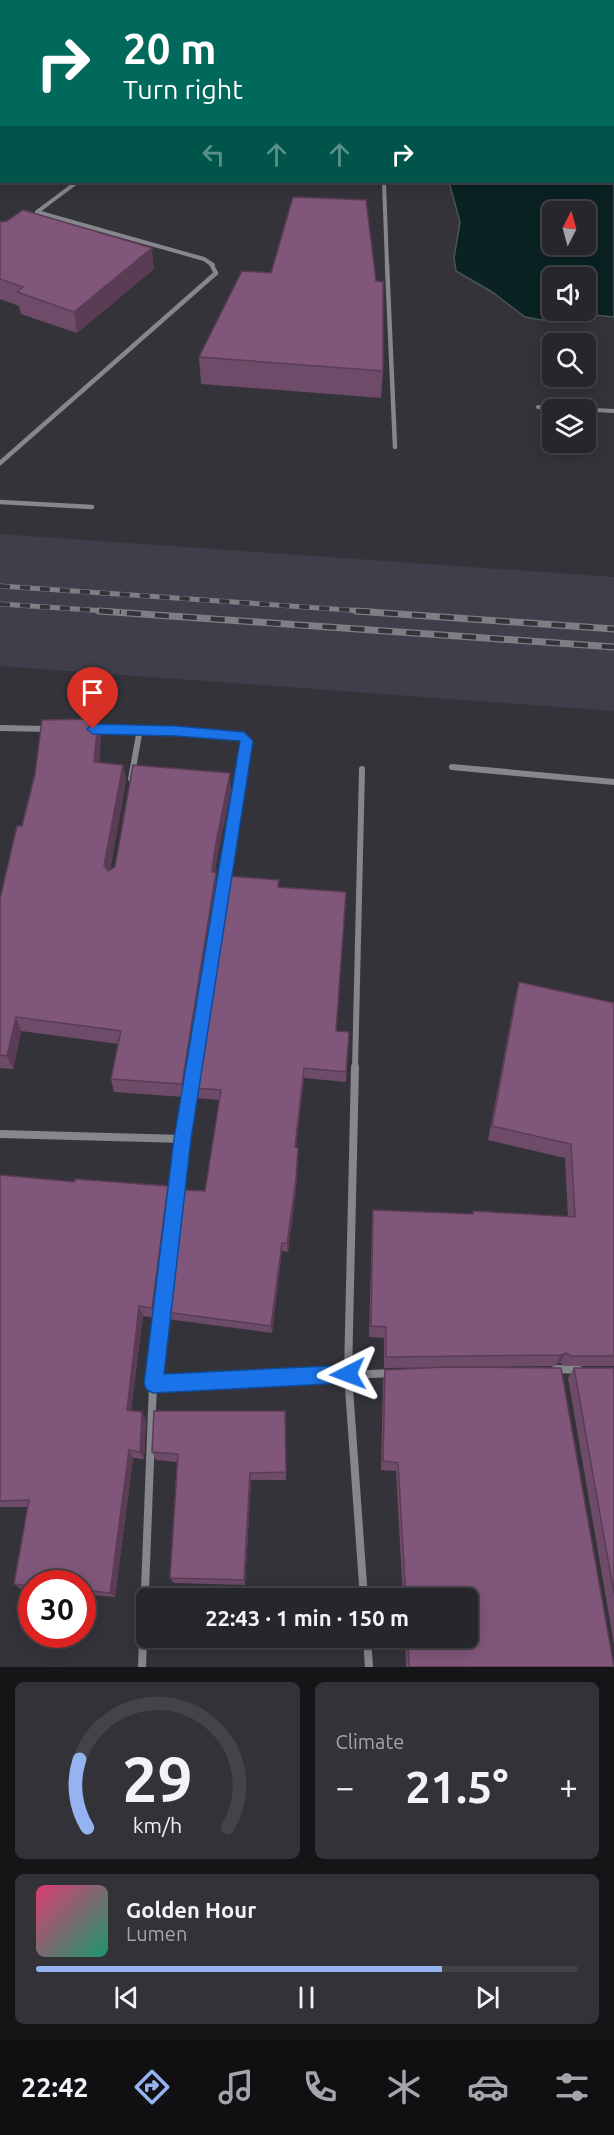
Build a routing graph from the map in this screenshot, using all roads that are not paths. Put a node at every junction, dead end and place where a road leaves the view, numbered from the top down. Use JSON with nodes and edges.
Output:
{"nodes":[{"id":1,"x":76,"y":183,"type":"edge"},
{"id":2,"x":384,"y":183,"type":"edge"},
{"id":3,"x":37,"y":212,"type":"junction"},
{"id":4,"x":28,"y":219,"type":"edge"},
{"id":5,"x":538,"y":407,"type":"dead end"},
{"id":6,"x":614,"y":411,"type":"edge"},
{"id":7,"x":395,"y":447,"type":"dead end"},
{"id":8,"x":0,"y":463,"type":"edge"},
{"id":9,"x":0,"y":502,"type":"edge"},
{"id":10,"x":92,"y":507,"type":"dead end"},
{"id":11,"x":0,"y":728,"type":"edge"},
{"id":12,"x":58,"y":729,"type":"edge"},
{"id":13,"x":81,"y":729,"type":"edge"},
{"id":14,"x":140,"y":729,"type":"junction"},
{"id":15,"x":452,"y":767,"type":"dead end"},
{"id":16,"x":362,"y":769,"type":"dead end"},
{"id":17,"x":614,"y":782,"type":"edge"},
{"id":18,"x":129,"y":788,"type":"edge"},
{"id":19,"x":0,"y":1134,"type":"edge"},
{"id":20,"x":183,"y":1139,"type":"junction"},
{"id":21,"x":560,"y":1369,"type":"junction"},
{"id":22,"x":548,"y":1370,"type":"edge"},
{"id":23,"x":592,"y":1371,"type":"edge"},
{"id":24,"x":407,"y":1372,"type":"edge"},
{"id":25,"x":348,"y":1374,"type":"junction"},
{"id":26,"x":562,"y":1381,"type":"edge"},
{"id":27,"x":153,"y":1384,"type":"junction"},
{"id":28,"x":363,"y":1588,"type":"edge"},
{"id":29,"x":367,"y":1648,"type":"edge"},
{"id":30,"x":142,"y":1667,"type":"edge"},
{"id":31,"x":369,"y":1667,"type":"edge"}],
"edges":[{"from":1,"to":3,"type":"street"},
{"from":2,"to":7,"type":"street"},
{"from":3,"to":4,"type":"street"},
{"from":3,"to":8,"type":"street"},
{"from":5,"to":6,"type":"lane"},
{"from":9,"to":10,"type":"street"},
{"from":11,"to":12,"type":"street"},
{"from":13,"to":14,"type":"street"},
{"from":14,"to":18,"type":"street"},
{"from":14,"to":20,"type":"street"},
{"from":15,"to":17,"type":"street"},
{"from":16,"to":25,"type":"street"},
{"from":19,"to":20,"type":"street"},
{"from":20,"to":27,"type":"street"},
{"from":21,"to":22,"type":"street"},
{"from":21,"to":23,"type":"street"},
{"from":21,"to":26,"type":"street"},
{"from":24,"to":25,"type":"street"},
{"from":25,"to":27,"type":"street"},
{"from":25,"to":28,"type":"street"},
{"from":27,"to":30,"type":"street"},
{"from":29,"to":31,"type":"street"}]}
